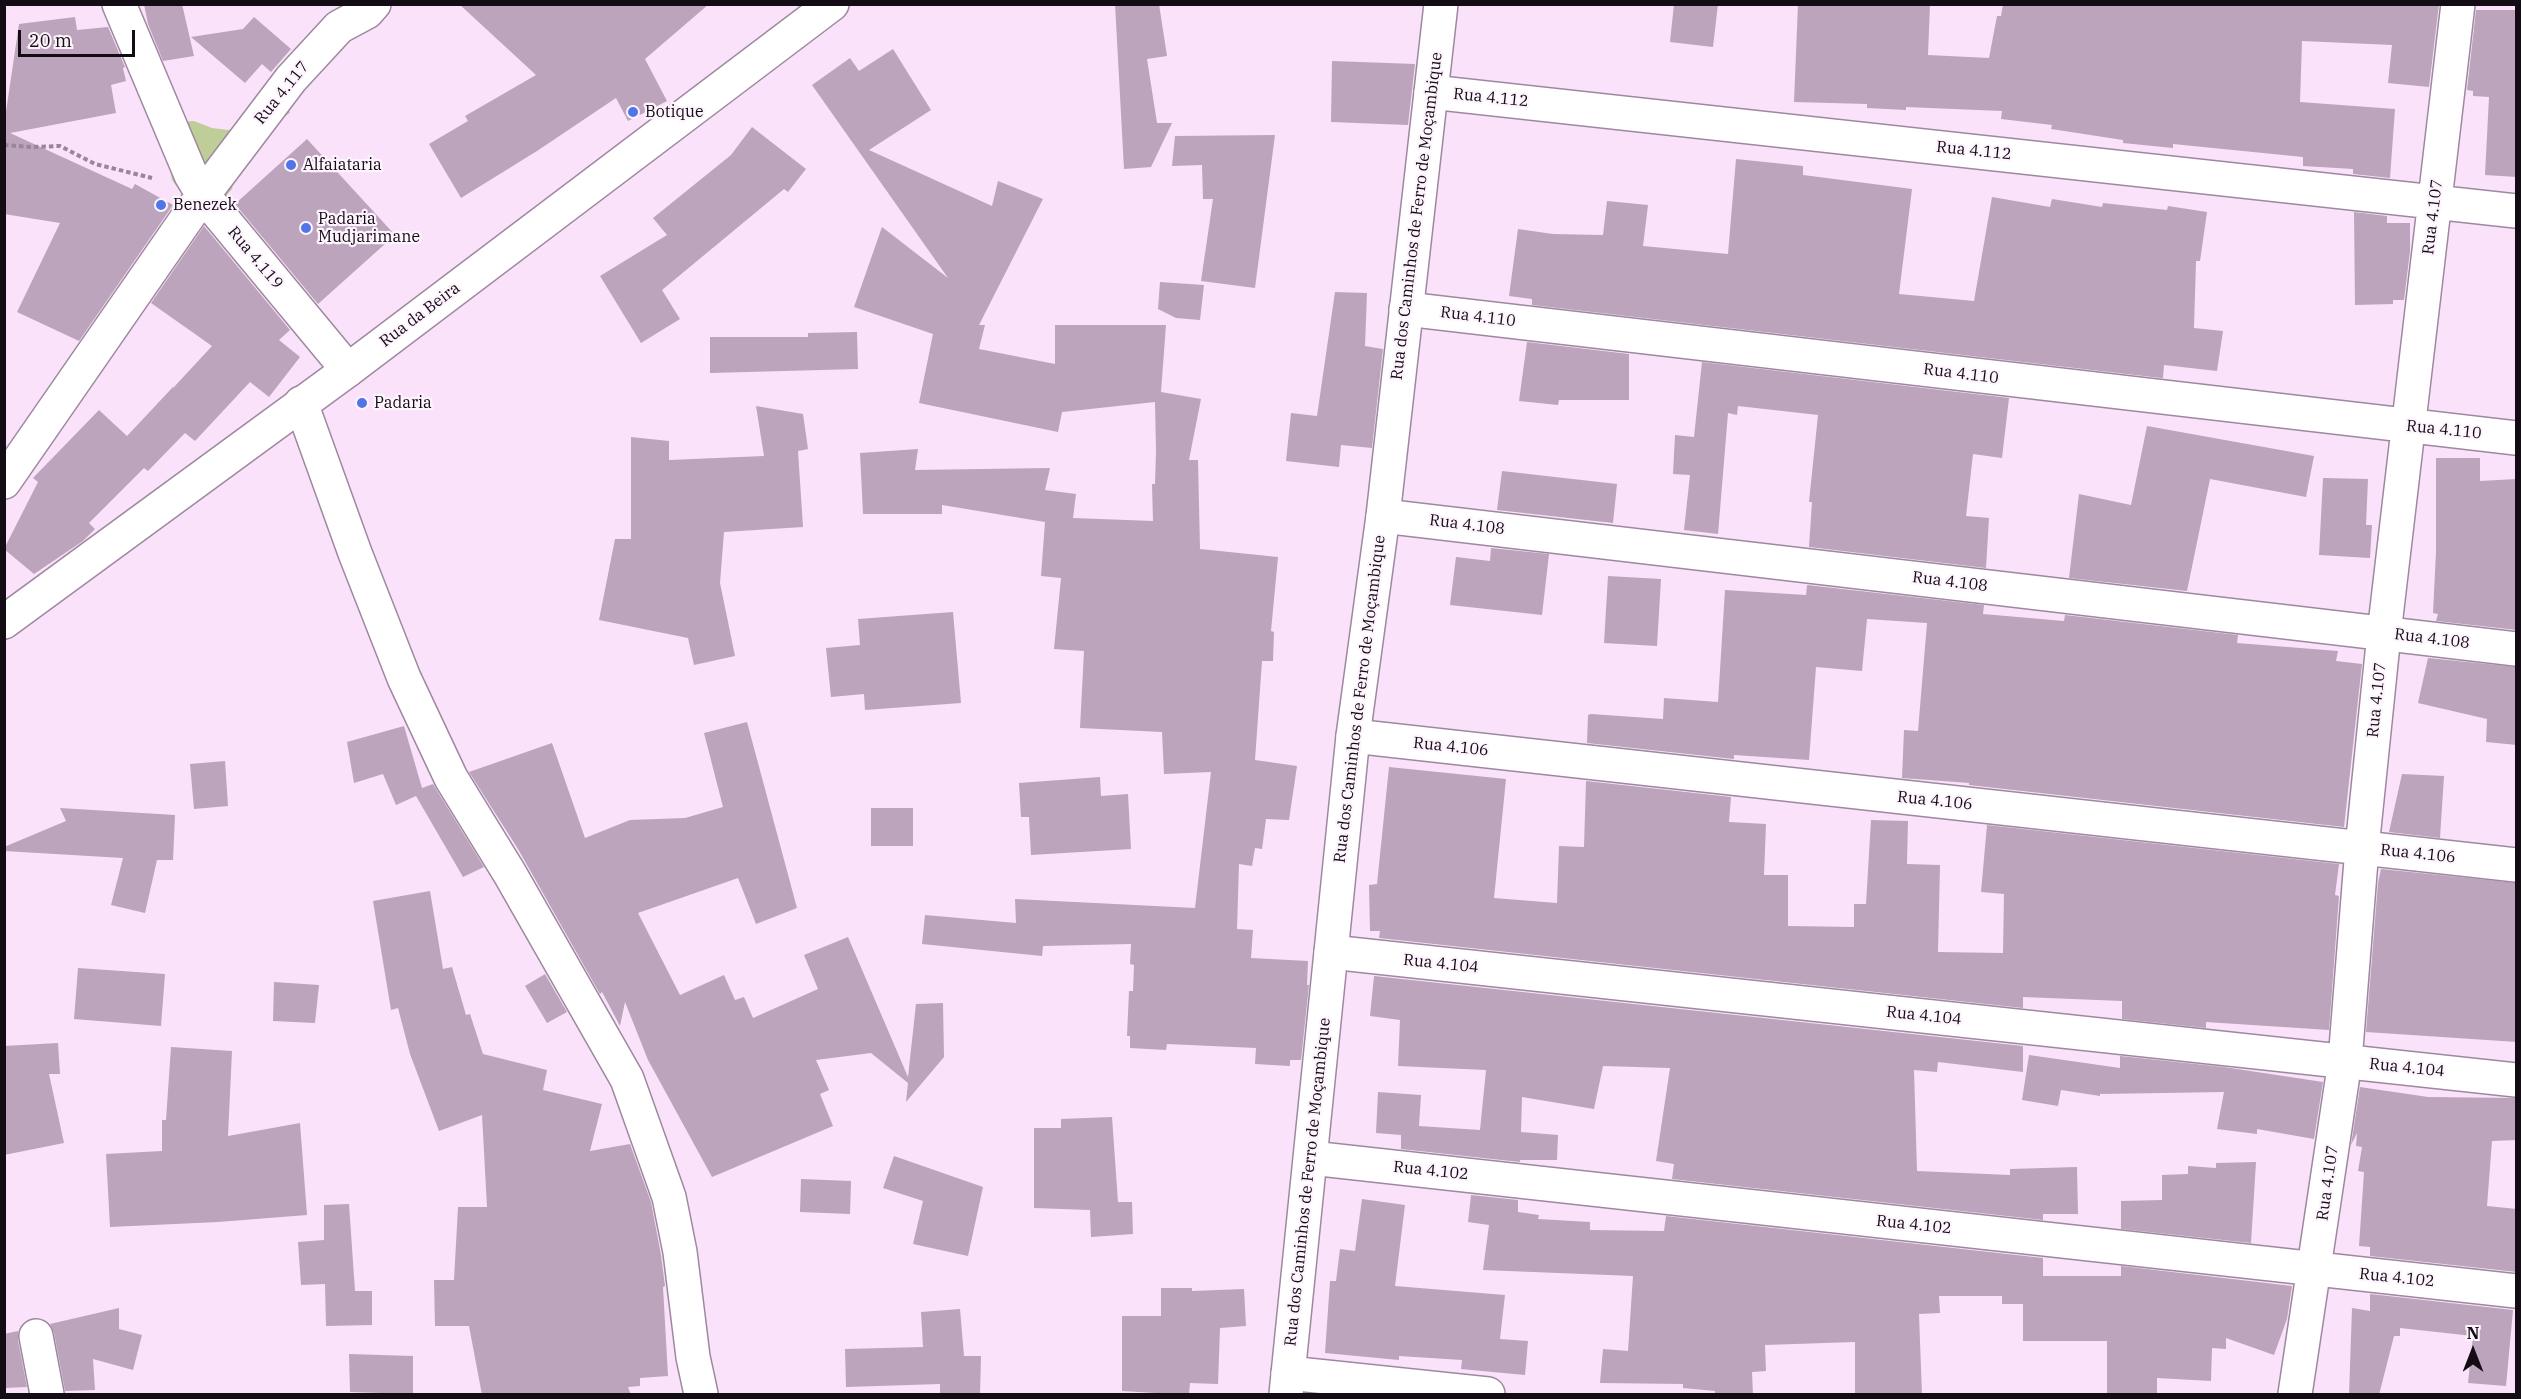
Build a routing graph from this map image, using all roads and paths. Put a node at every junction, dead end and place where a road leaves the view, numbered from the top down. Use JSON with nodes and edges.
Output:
{"nodes":[{"id":1,"x":119,"y":4,"type":"edge"},
{"id":2,"x":832,"y":4,"type":"edge"},
{"id":3,"x":1441,"y":4,"type":"edge"},
{"id":4,"x":2458,"y":4,"type":"edge"},
{"id":5,"x":366,"y":7,"type":"edge"},
{"id":6,"x":1431,"y":92,"type":"junction"},
{"id":7,"x":4,"y":145,"type":"edge"},
{"id":8,"x":197,"y":185,"type":"junction"},
{"id":9,"x":2435,"y":201,"type":"junction"},
{"id":10,"x":2517,"y":211,"type":"edge"},
{"id":11,"x":1406,"y":309,"type":"junction"},
{"id":12,"x":348,"y":370,"type":"junction"},
{"id":13,"x":302,"y":403,"type":"junction"},
{"id":14,"x":2408,"y":426,"type":"junction"},
{"id":15,"x":2517,"y":438,"type":"edge"},
{"id":16,"x":4,"y":482,"type":"edge"},
{"id":17,"x":1383,"y":516,"type":"junction"},
{"id":18,"x":4,"y":622,"type":"edge"},
{"id":19,"x":2384,"y":634,"type":"junction"},
{"id":20,"x":2517,"y":649,"type":"edge"},
{"id":21,"x":1353,"y":736,"type":"junction"},
{"id":22,"x":2362,"y":848,"type":"junction"},
{"id":23,"x":2517,"y":865,"type":"edge"},
{"id":24,"x":1331,"y":952,"type":"junction"},
{"id":25,"x":2345,"y":1061,"type":"junction"},
{"id":26,"x":2517,"y":1080,"type":"edge"},
{"id":27,"x":1311,"y":1158,"type":"junction"},
{"id":28,"x":2315,"y":1269,"type":"junction"},
{"id":29,"x":2517,"y":1291,"type":"edge"},
{"id":30,"x":36,"y":1336,"type":"dead end"},
{"id":31,"x":1287,"y":1384,"type":"edge"},
{"id":32,"x":47,"y":1395,"type":"edge"},
{"id":33,"x":701,"y":1395,"type":"edge"},
{"id":34,"x":1488,"y":1395,"type":"edge"},
{"id":35,"x":2295,"y":1395,"type":"edge"}],
"edges":[{"from":1,"to":8,"type":"street","name":"Rua 4.119"},
{"from":2,"to":12,"type":"street","name":"Rua da Beira"},
{"from":3,"to":6,"type":"street","name":"Rua dos Caminhos de Ferro de Moçambique"},
{"from":4,"to":9,"type":"street","name":"Rua 4.107"},
{"from":5,"to":8,"type":"street","name":"Rua 4.117"},
{"from":6,"to":9,"type":"street","name":"Rua 4.112"},
{"from":6,"to":11,"type":"street","name":"Rua dos Caminhos de Ferro de Moçambique"},
{"from":7,"to":8,"type":"path"},
{"from":8,"to":12,"type":"street","name":"Rua 4.119"},
{"from":8,"to":16,"type":"street","name":"Rua 4.117"},
{"from":9,"to":10,"type":"street","name":"Rua 4.112"},
{"from":9,"to":14,"type":"street","name":"Rua 4.107"},
{"from":11,"to":14,"type":"street","name":"Rua 4.110"},
{"from":11,"to":17,"type":"street","name":"Rua dos Caminhos de Ferro de Moçambique"},
{"from":12,"to":13,"type":"street","name":"Rua da Beira"},
{"from":13,"to":18,"type":"street","name":"Rua da Beira"},
{"from":13,"to":33,"type":"street"},
{"from":14,"to":15,"type":"street","name":"Rua 4.110"},
{"from":14,"to":19,"type":"street","name":"Rua 4.107"},
{"from":17,"to":19,"type":"street","name":"Rua 4.108"},
{"from":17,"to":21,"type":"street","name":"Rua dos Caminhos de Ferro de Moçambique"},
{"from":19,"to":20,"type":"street","name":"Rua 4.108"},
{"from":19,"to":22,"type":"street","name":"Rua 4.107"},
{"from":21,"to":22,"type":"street","name":"Rua 4.106"},
{"from":21,"to":24,"type":"street","name":"Rua dos Caminhos de Ferro de Moçambique"},
{"from":22,"to":23,"type":"street","name":"Rua 4.106"},
{"from":22,"to":25,"type":"street","name":"Rua 4.107"},
{"from":24,"to":25,"type":"street","name":"Rua 4.104"},
{"from":24,"to":27,"type":"street","name":"Rua dos Caminhos de Ferro de Moçambique"},
{"from":25,"to":26,"type":"street","name":"Rua 4.104"},
{"from":25,"to":28,"type":"street","name":"Rua 4.107"},
{"from":27,"to":28,"type":"street","name":"Rua 4.102"},
{"from":27,"to":31,"type":"street","name":"Rua dos Caminhos de Ferro de Moçambique"},
{"from":28,"to":29,"type":"street","name":"Rua 4.102"},
{"from":28,"to":35,"type":"street","name":"Rua 4.107"},
{"from":30,"to":32,"type":"street"},
{"from":31,"to":34,"type":"street"}]}
